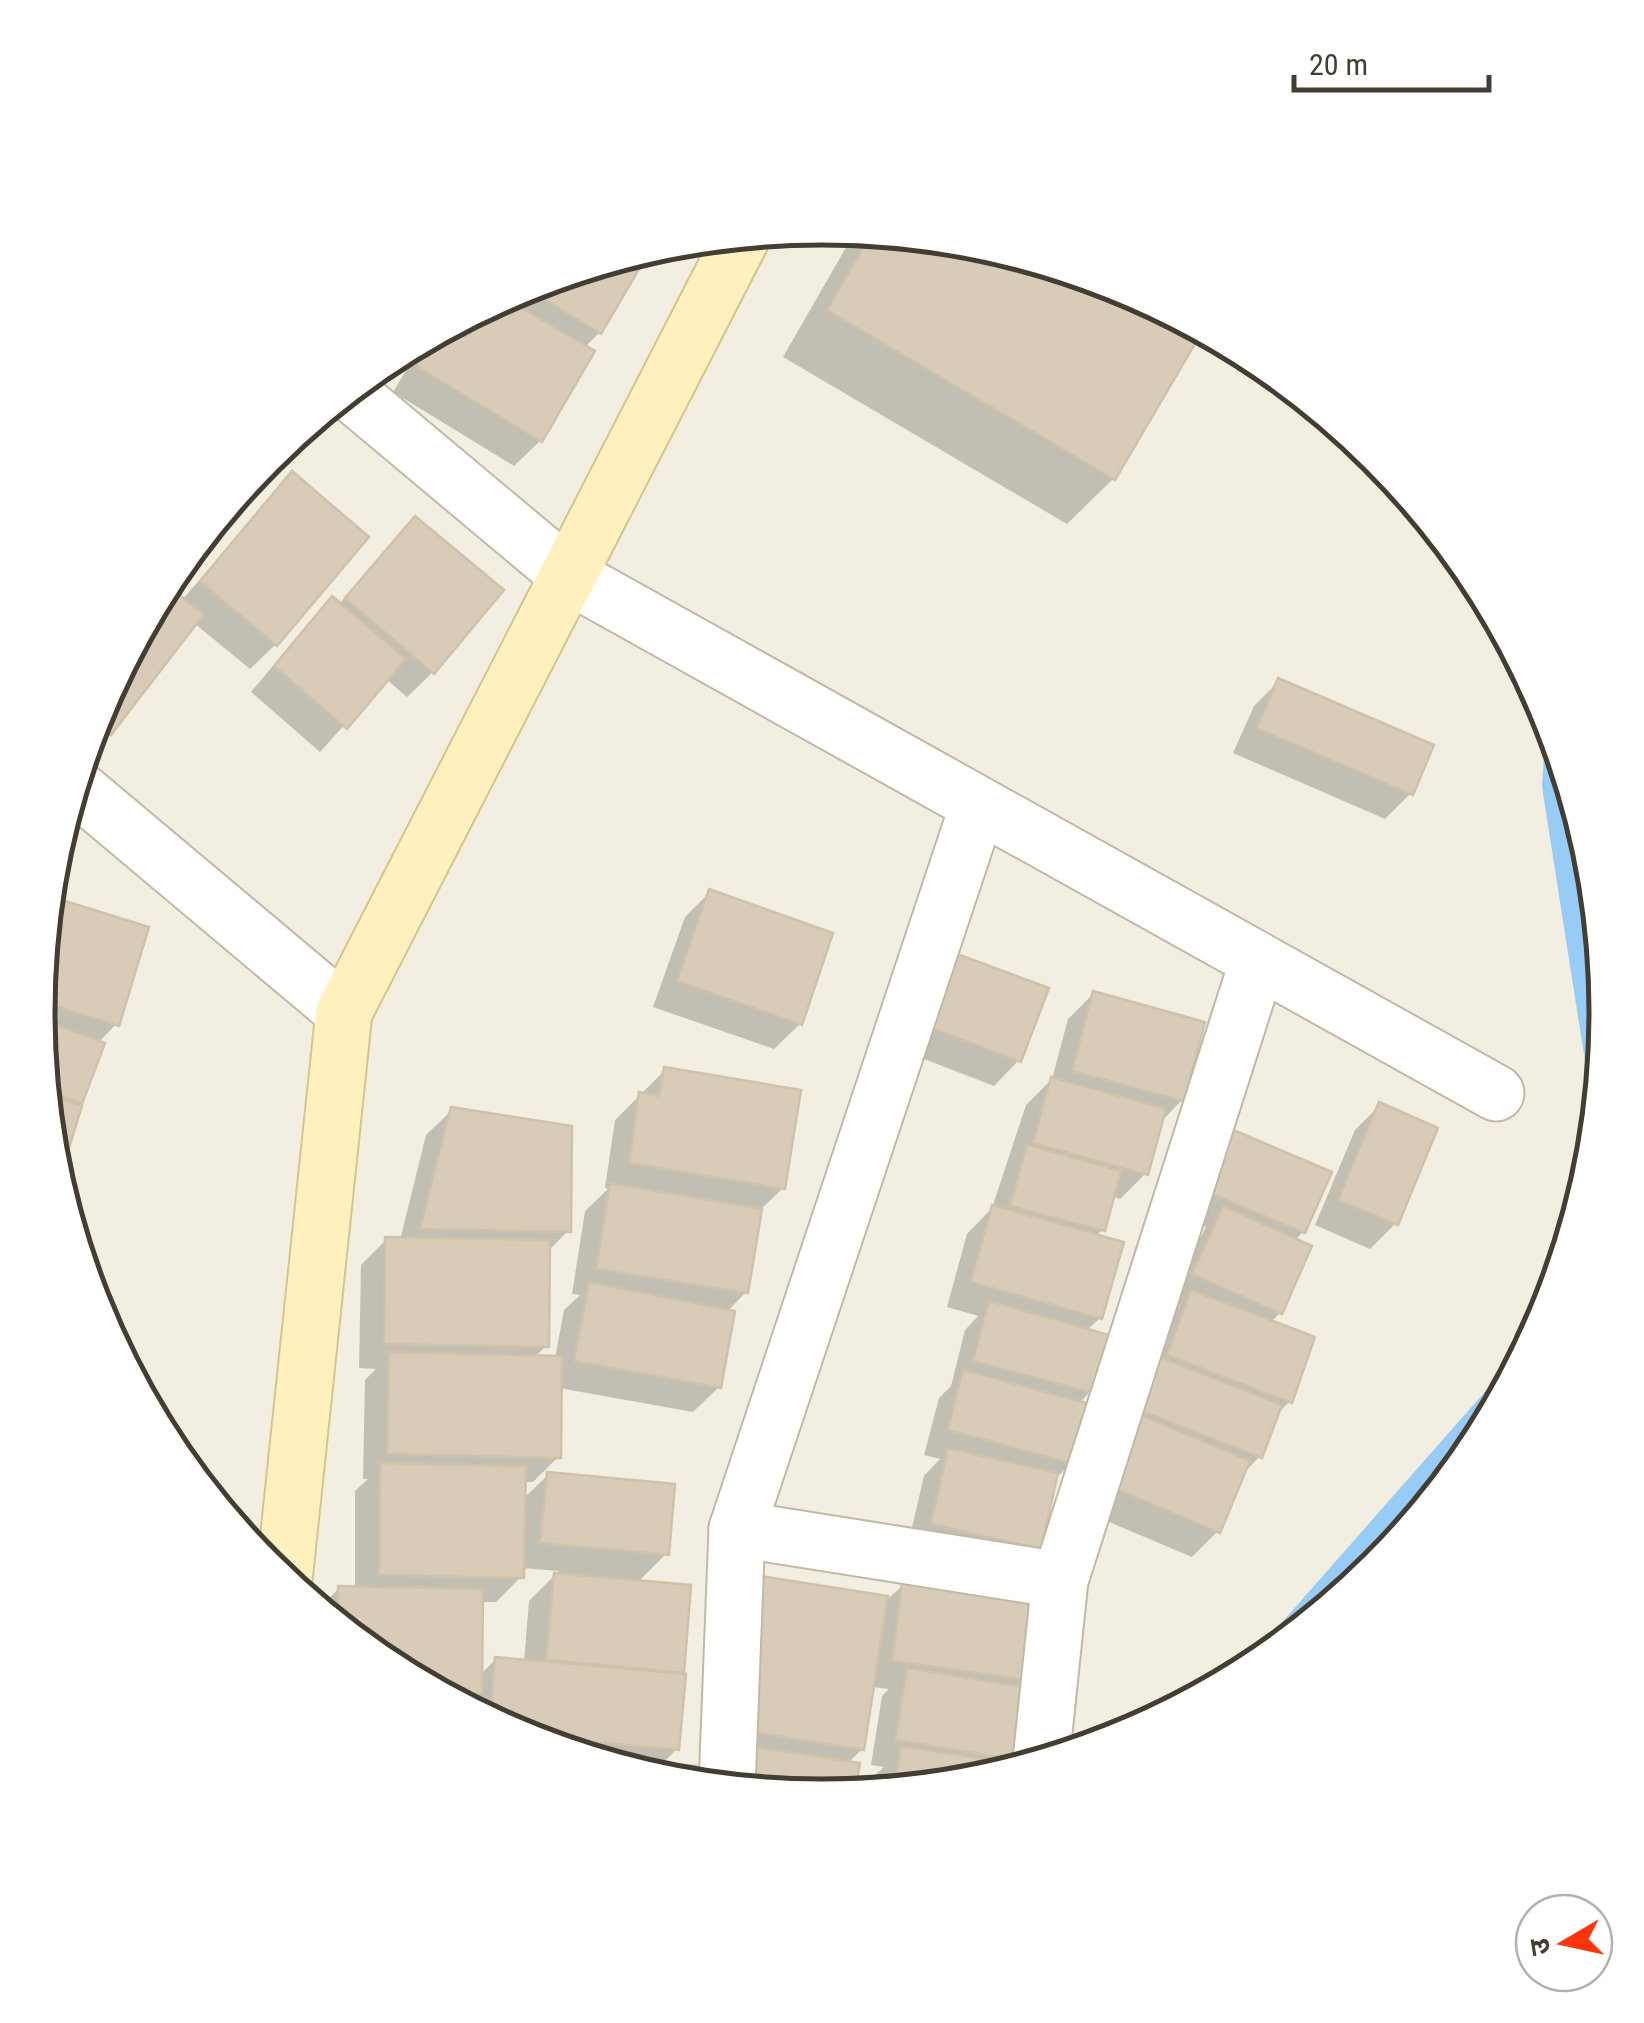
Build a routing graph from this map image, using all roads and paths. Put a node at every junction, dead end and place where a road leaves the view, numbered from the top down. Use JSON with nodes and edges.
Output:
{"nodes":[{"id":1,"x":736,"y":250,"type":"edge"},
{"id":2,"x":359,"y":400,"type":"edge"},
{"id":3,"x":569,"y":576,"type":"junction"},
{"id":4,"x":86,"y":796,"type":"edge"},
{"id":5,"x":978,"y":806,"type":"junction"},
{"id":6,"x":1258,"y":961,"type":"junction"},
{"id":7,"x":344,"y":1012,"type":"junction"},
{"id":8,"x":1496,"y":1094,"type":"dead end"},
{"id":9,"x":736,"y":1529,"type":"junction"},
{"id":10,"x":286,"y":1560,"type":"edge"},
{"id":11,"x":1060,"y":1580,"type":"junction"},
{"id":12,"x":1043,"y":1746,"type":"edge"},
{"id":13,"x":728,"y":1773,"type":"edge"}],
"edges":[{"from":1,"to":3,"type":"main road"},
{"from":2,"to":3,"type":"street"},
{"from":3,"to":5,"type":"street"},
{"from":3,"to":7,"type":"main road"},
{"from":4,"to":7,"type":"street"},
{"from":5,"to":6,"type":"street"},
{"from":5,"to":9,"type":"street"},
{"from":6,"to":8,"type":"street"},
{"from":6,"to":11,"type":"street"},
{"from":7,"to":10,"type":"main road"},
{"from":9,"to":11,"type":"street"},
{"from":9,"to":13,"type":"street"},
{"from":11,"to":12,"type":"street"}]}
